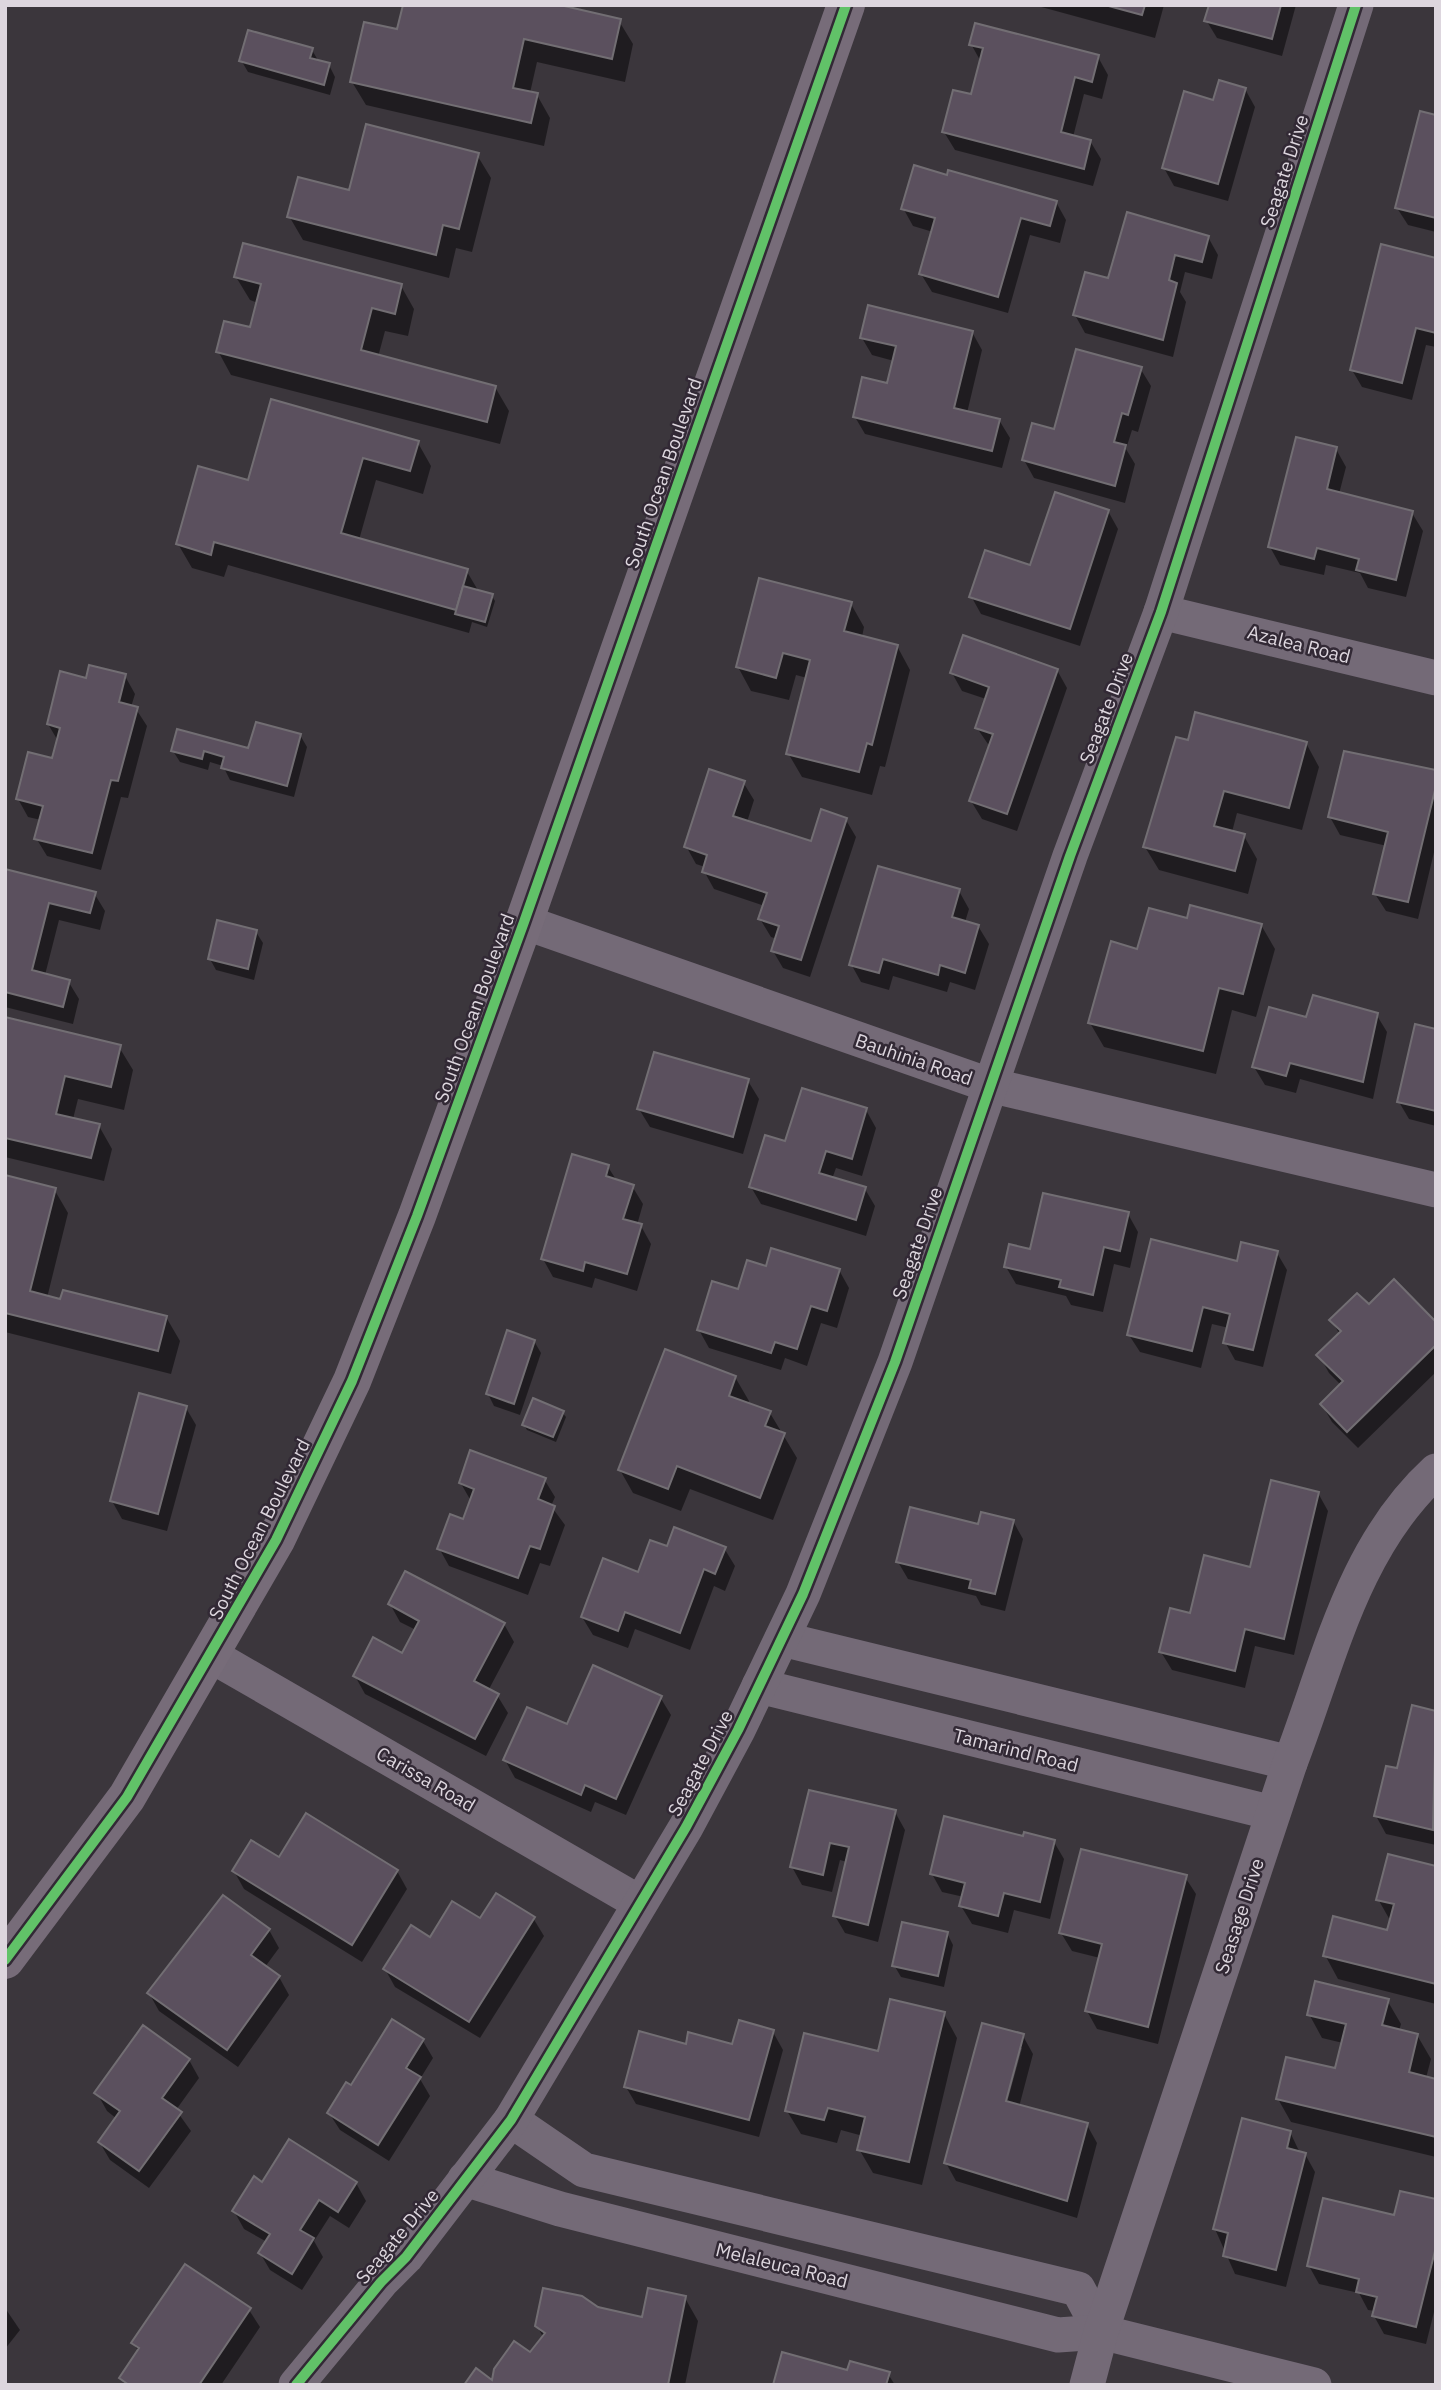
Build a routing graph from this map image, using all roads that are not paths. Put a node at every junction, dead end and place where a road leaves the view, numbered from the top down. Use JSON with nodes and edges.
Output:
{"nodes":[{"id":1,"x":846,"y":5,"type":"edge"},
{"id":2,"x":1356,"y":5,"type":"edge"},
{"id":3,"x":1161,"y":612,"type":"junction"},
{"id":4,"x":1436,"y":678,"type":"edge"},
{"id":5,"x":524,"y":922,"type":"junction"},
{"id":6,"x":989,"y":1085,"type":"junction"},
{"id":7,"x":1436,"y":1190,"type":"edge"},
{"id":8,"x":1436,"y":1471,"type":"edge"},
{"id":9,"x":782,"y":1639,"type":"junction"},
{"id":10,"x":212,"y":1656,"type":"junction"},
{"id":11,"x":759,"y":1686,"type":"junction"},
{"id":12,"x":1290,"y":1763,"type":"junction"},
{"id":13,"x":1273,"y":1814,"type":"junction"},
{"id":14,"x":640,"y":1903,"type":"junction"},
{"id":15,"x":5,"y":1959,"type":"edge"},
{"id":16,"x":511,"y":2120,"type":"junction"},
{"id":17,"x":465,"y":2179,"type":"junction"},
{"id":18,"x":1101,"y":2332,"type":"junction"},
{"id":19,"x":296,"y":2385,"type":"edge"},
{"id":20,"x":1087,"y":2385,"type":"edge"},
{"id":21,"x":1314,"y":2385,"type":"edge"}],
"edges":[{"from":1,"to":5,"type":"main road","name":"South Ocean Boulevard"},
{"from":2,"to":3,"type":"street","name":"Seagate Drive"},
{"from":3,"to":4,"type":"street","name":"Azalea Road"},
{"from":3,"to":6,"type":"street","name":"Seagate Drive"},
{"from":5,"to":6,"type":"street","name":"Bauhinia Road"},
{"from":5,"to":10,"type":"main road","name":"South Ocean Boulevard"},
{"from":6,"to":7,"type":"street","name":"Bauhinia Road"},
{"from":6,"to":9,"type":"street","name":"Seagate Drive"},
{"from":8,"to":12,"type":"street","name":"Seasage Drive"},
{"from":9,"to":11,"type":"street","name":"Seagate Drive"},
{"from":9,"to":12,"type":"street"},
{"from":10,"to":14,"type":"street","name":"Carissa Road"},
{"from":10,"to":15,"type":"main road","name":"South Ocean Boulevard"},
{"from":11,"to":13,"type":"street","name":"Tamarind Road"},
{"from":11,"to":14,"type":"street","name":"Seagate Drive"},
{"from":12,"to":13,"type":"street","name":"Seasage Drive"},
{"from":13,"to":18,"type":"street","name":"Seasage Drive"},
{"from":14,"to":16,"type":"street","name":"Seagate Drive"},
{"from":16,"to":17,"type":"street","name":"Seagate Drive"},
{"from":16,"to":18,"type":"street"},
{"from":17,"to":18,"type":"street","name":"Melaleuca Road"},
{"from":17,"to":19,"type":"street","name":"Seagate Drive"},
{"from":18,"to":20,"type":"street","name":"Seasage Drive"},
{"from":18,"to":21,"type":"street","name":"Melaleuca Road"}]}
